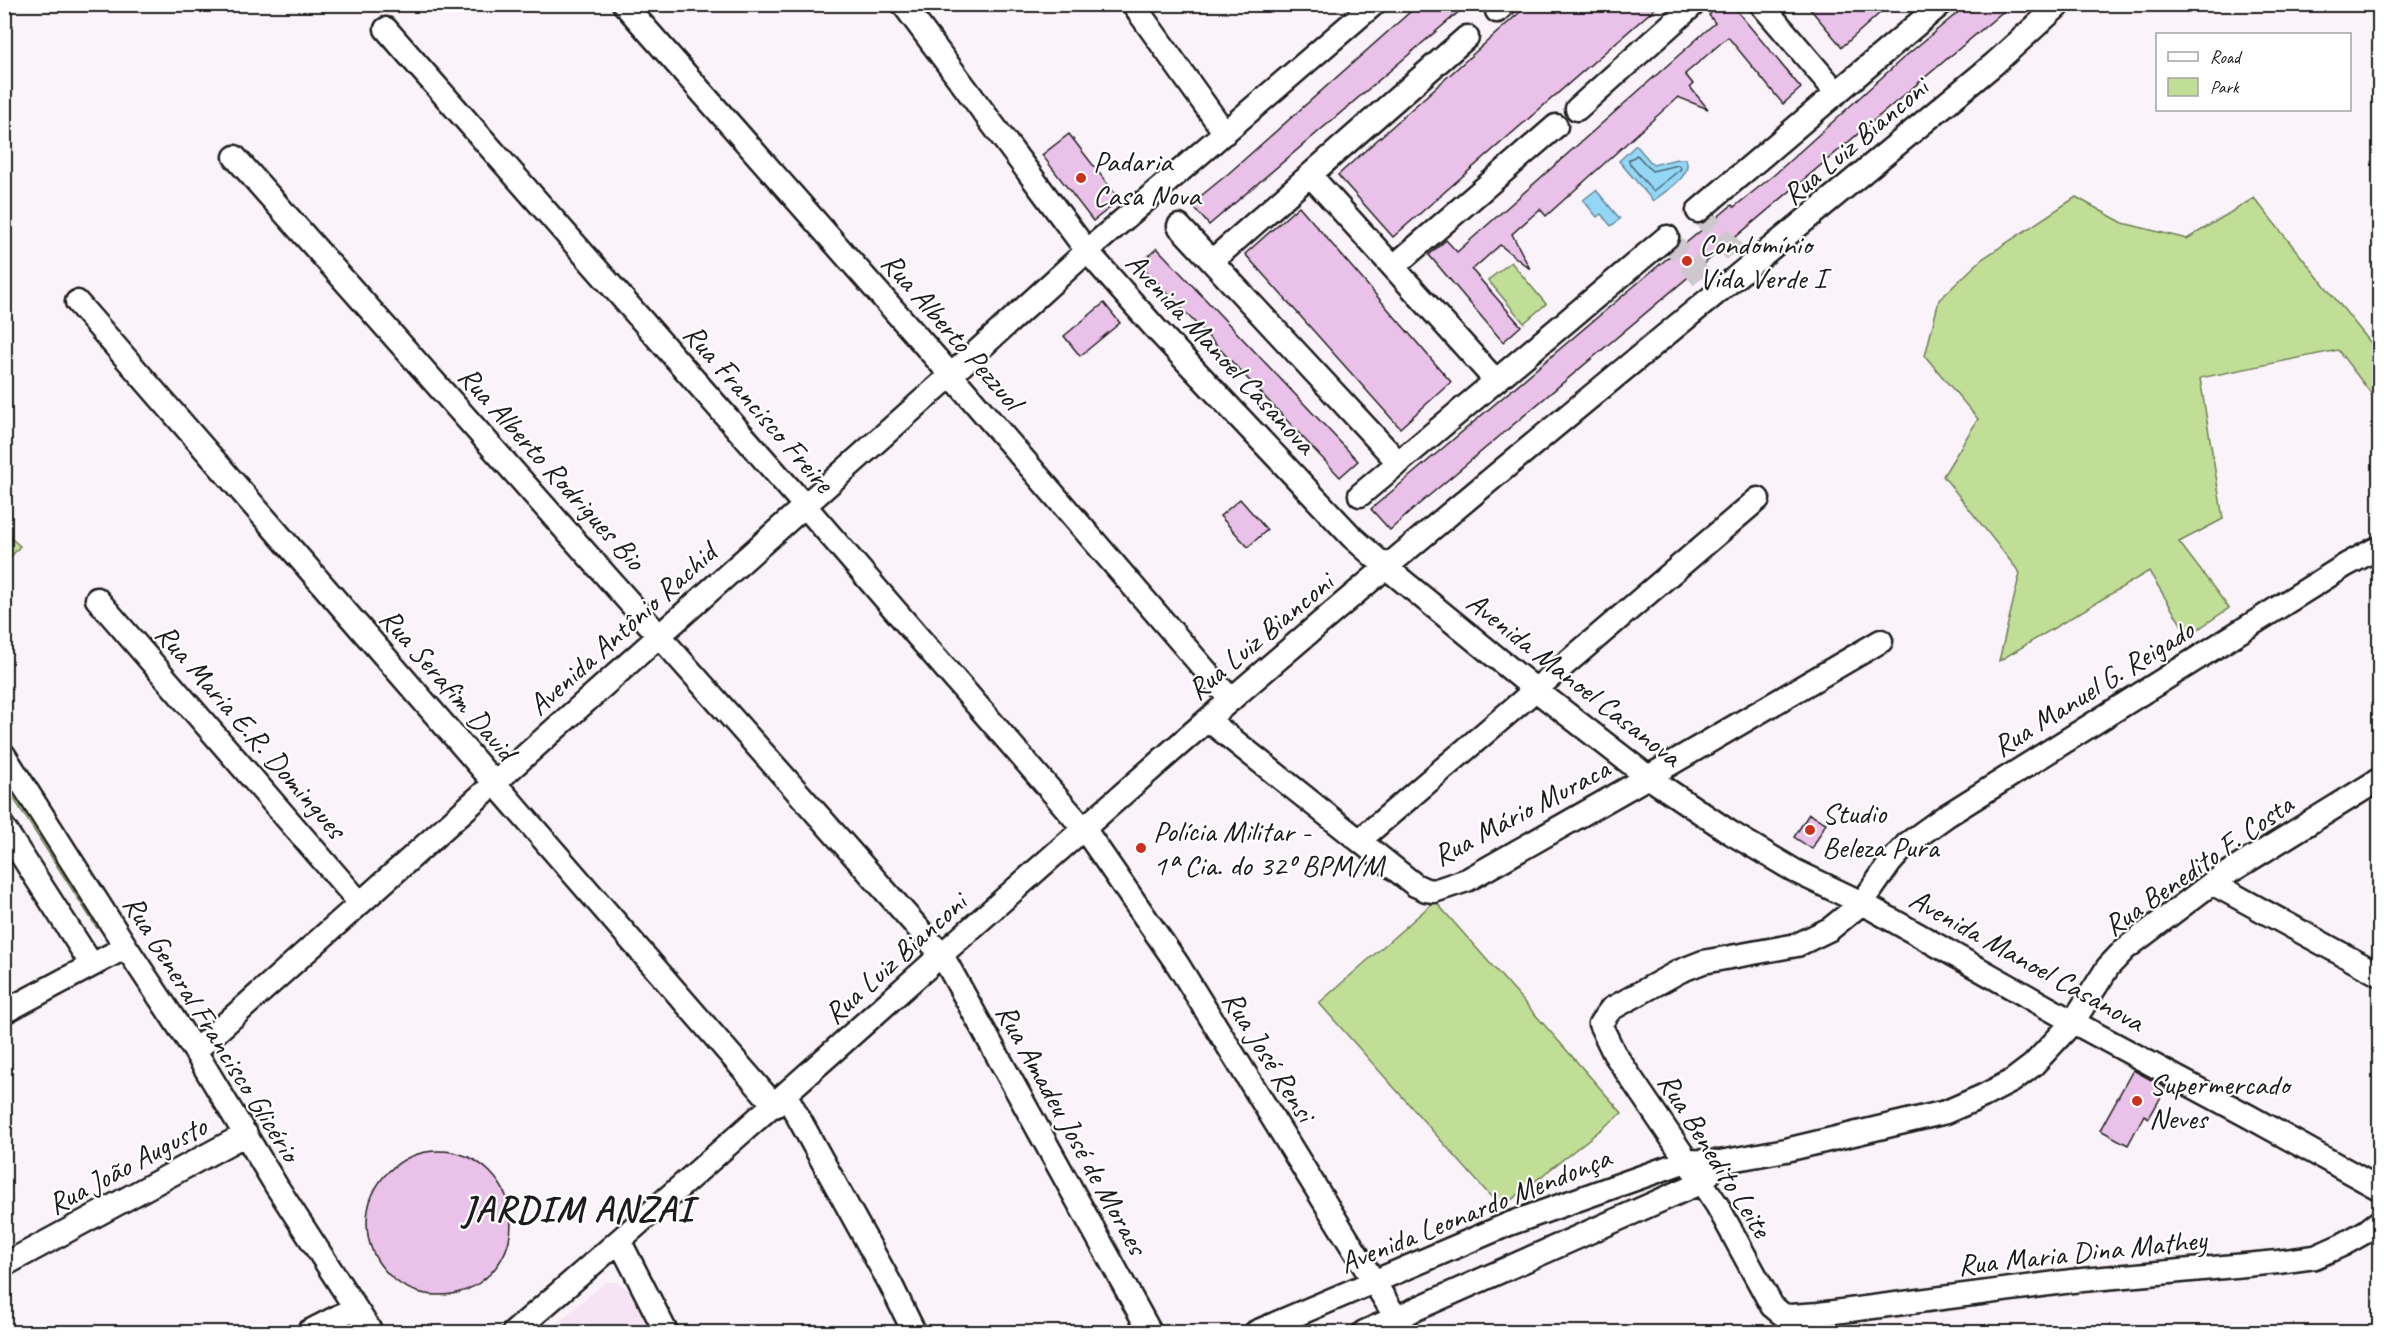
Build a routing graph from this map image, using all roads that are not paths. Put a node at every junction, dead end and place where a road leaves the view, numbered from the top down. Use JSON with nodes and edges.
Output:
{"nodes":[{"id":1,"x":624,"y":4,"type":"edge"},
{"id":2,"x":903,"y":4,"type":"edge"},
{"id":3,"x":1133,"y":4,"type":"edge"},
{"id":4,"x":1374,"y":4,"type":"edge"},
{"id":5,"x":1694,"y":4,"type":"edge"},
{"id":6,"x":1761,"y":4,"type":"edge"},
{"id":7,"x":2061,"y":4,"type":"edge"},
{"id":8,"x":1934,"y":6,"type":"edge"},
{"id":9,"x":386,"y":28,"type":"dead end"},
{"id":10,"x":1467,"y":37,"type":"dead end"},
{"id":11,"x":1837,"y":93,"type":"junction"},
{"id":12,"x":1577,"y":109,"type":"dead end"},
{"id":13,"x":1556,"y":126,"type":"dead end"},
{"id":14,"x":1225,"y":133,"type":"junction"},
{"id":15,"x":235,"y":157,"type":"dead end"},
{"id":16,"x":1310,"y":175,"type":"junction"},
{"id":17,"x":1698,"y":211,"type":"dead end"},
{"id":18,"x":1179,"y":226,"type":"dead end"},
{"id":19,"x":1667,"y":237,"type":"dead end"},
{"id":20,"x":1086,"y":251,"type":"junction"},
{"id":21,"x":1212,"y":261,"type":"junction"},
{"id":22,"x":1394,"y":267,"type":"junction"},
{"id":23,"x":77,"y":302,"type":"dead end"},
{"id":24,"x":951,"y":375,"type":"junction"},
{"id":25,"x":1496,"y":381,"type":"junction"},
{"id":26,"x":1399,"y":463,"type":"junction"},
{"id":27,"x":1360,"y":495,"type":"dead end"},
{"id":28,"x":1758,"y":499,"type":"dead end"},
{"id":29,"x":805,"y":506,"type":"junction"},
{"id":30,"x":2378,"y":550,"type":"edge"},
{"id":31,"x":1387,"y":568,"type":"junction"},
{"id":32,"x":97,"y":599,"type":"dead end"},
{"id":33,"x":660,"y":636,"type":"junction"},
{"id":34,"x":1881,"y":640,"type":"dead end"},
{"id":35,"x":1536,"y":690,"type":"junction"},
{"id":36,"x":1231,"y":700,"type":"junction"},
{"id":37,"x":1208,"y":720,"type":"junction"},
{"id":38,"x":4,"y":755,"type":"edge"},
{"id":39,"x":1648,"y":777,"type":"junction"},
{"id":40,"x":2379,"y":779,"type":"edge"},
{"id":41,"x":494,"y":783,"type":"junction"},
{"id":42,"x":4,"y":828,"type":"edge"},
{"id":43,"x":1084,"y":830,"type":"junction"},
{"id":44,"x":1360,"y":840,"type":"junction"},
{"id":45,"x":2212,"y":884,"type":"junction"},
{"id":46,"x":360,"y":903,"type":"junction"},
{"id":47,"x":1862,"y":903,"type":"junction"},
{"id":48,"x":126,"y":946,"type":"junction"},
{"id":49,"x":942,"y":955,"type":"junction"},
{"id":50,"x":92,"y":965,"type":"junction"},
{"id":51,"x":2379,"y":975,"type":"edge"},
{"id":52,"x":4,"y":1012,"type":"edge"},
{"id":53,"x":2073,"y":1022,"type":"junction"},
{"id":54,"x":1599,"y":1024,"type":"joint"},
{"id":55,"x":195,"y":1051,"type":"junction"},
{"id":56,"x":780,"y":1100,"type":"junction"},
{"id":57,"x":246,"y":1134,"type":"junction"},
{"id":58,"x":1686,"y":1161,"type":"junction"},
{"id":59,"x":1720,"y":1162,"type":"junction"},
{"id":60,"x":1702,"y":1182,"type":"junction"},
{"id":61,"x":2379,"y":1189,"type":"edge"},
{"id":62,"x":2379,"y":1221,"type":"edge"},
{"id":63,"x":620,"y":1242,"type":"junction"},
{"id":64,"x":4,"y":1265,"type":"edge"},
{"id":65,"x":1373,"y":1282,"type":"junction"},
{"id":66,"x":355,"y":1308,"type":"junction"},
{"id":67,"x":1783,"y":1315,"type":"joint"},
{"id":68,"x":1401,"y":1325,"type":"edge"},
{"id":69,"x":309,"y":1332,"type":"edge"},
{"id":70,"x":371,"y":1332,"type":"edge"},
{"id":71,"x":514,"y":1332,"type":"edge"},
{"id":72,"x":666,"y":1332,"type":"edge"},
{"id":73,"x":914,"y":1332,"type":"edge"},
{"id":74,"x":1150,"y":1332,"type":"edge"},
{"id":75,"x":1256,"y":1332,"type":"edge"},
{"id":76,"x":1364,"y":1332,"type":"edge"}],
"edges":[{"from":1,"to":24,"type":"street","name":"Rua Alberto Pezzuol"},
{"from":2,"to":20,"type":"street","name":"Avenida Manoel Casanova"},
{"from":3,"to":14,"type":"street"},
{"from":4,"to":14,"type":"street","name":"Avenida Antônio Rachid"},
{"from":5,"to":12,"type":"street"},
{"from":6,"to":11,"type":"street"},
{"from":7,"to":31,"type":"street","name":"Rua Luiz Bianconi"},
{"from":8,"to":11,"type":"street"},
{"from":9,"to":29,"type":"street","name":"Rua Francisco Freire"},
{"from":10,"to":16,"type":"street"},
{"from":11,"to":17,"type":"street"},
{"from":13,"to":22,"type":"street"},
{"from":14,"to":20,"type":"street","name":"Avenida Antônio Rachid"},
{"from":15,"to":33,"type":"street","name":"Rua Alberto Rodrigues Bio"},
{"from":16,"to":21,"type":"street"},
{"from":16,"to":22,"type":"street"},
{"from":18,"to":21,"type":"street"},
{"from":19,"to":25,"type":"street"},
{"from":20,"to":24,"type":"street","name":"Avenida Antônio Rachid"},
{"from":20,"to":31,"type":"street","name":"Avenida Manoel Casanova"},
{"from":21,"to":26,"type":"street"},
{"from":22,"to":25,"type":"street"},
{"from":23,"to":41,"type":"street","name":"Rua Serafim David"},
{"from":24,"to":29,"type":"street","name":"Avenida Antônio Rachid"},
{"from":24,"to":36,"type":"street","name":"Rua Alberto Pezzuol"},
{"from":25,"to":26,"type":"street"},
{"from":26,"to":27,"type":"street"},
{"from":28,"to":35,"type":"street"},
{"from":29,"to":33,"type":"street","name":"Avenida Antônio Rachid"},
{"from":29,"to":43,"type":"street","name":"Rua Francisco Freire"},
{"from":30,"to":47,"type":"street","name":"Rua Manuel G. Reigado"},
{"from":31,"to":35,"type":"street","name":"Avenida Manoel Casanova"},
{"from":31,"to":36,"type":"street","name":"Rua Luiz Bianconi"},
{"from":32,"to":46,"type":"street","name":"Rua Maria E.R. Domingues"},
{"from":33,"to":41,"type":"street","name":"Avenida Antônio Rachid"},
{"from":33,"to":49,"type":"street","name":"Rua Alberto Rodrigues Bio"},
{"from":34,"to":39,"type":"street","name":"Rua Mário Muraca"},
{"from":35,"to":39,"type":"street","name":"Avenida Manoel Casanova"},
{"from":35,"to":44,"type":"street"},
{"from":36,"to":37,"type":"street","name":"Rua Luiz Bianconi"},
{"from":37,"to":43,"type":"street","name":"Rua Luiz Bianconi"},
{"from":37,"to":44,"type":"street","name":"Rua Mário Muraca"},
{"from":38,"to":48,"type":"street","name":"Rua General Francisco Glicério"},
{"from":39,"to":44,"type":"street","name":"Rua Mário Muraca"},
{"from":39,"to":47,"type":"street","name":"Avenida Manoel Casanova"},
{"from":40,"to":45,"type":"street","name":"Rua Benedito F. Costa"},
{"from":41,"to":46,"type":"street","name":"Avenida Antônio Rachid"},
{"from":41,"to":56,"type":"street","name":"Rua Serafim David"},
{"from":42,"to":50,"type":"street"},
{"from":43,"to":49,"type":"street","name":"Rua Luiz Bianconi"},
{"from":43,"to":65,"type":"street","name":"Rua José Rensi"},
{"from":45,"to":51,"type":"street"},
{"from":45,"to":53,"type":"street","name":"Rua Benedito F. Costa"},
{"from":46,"to":55,"type":"street","name":"Avenida Antônio Rachid"},
{"from":47,"to":53,"type":"street","name":"Avenida Manoel Casanova"},
{"from":47,"to":54,"type":"street","name":"Rua Manuel G. Reigado"},
{"from":48,"to":50,"type":"street"},
{"from":48,"to":55,"type":"street","name":"Rua General Francisco Glicério"},
{"from":49,"to":56,"type":"street","name":"Rua Luiz Bianconi"},
{"from":49,"to":74,"type":"street","name":"Rua Amadeu José de Moraes"},
{"from":50,"to":52,"type":"street"},
{"from":53,"to":59,"type":"street","name":"Avenida Leonardo Mendonça"},
{"from":53,"to":61,"type":"street","name":"Avenida Manoel Casanova"},
{"from":54,"to":58,"type":"street","name":"Rua Benedito Leite"},
{"from":55,"to":57,"type":"street","name":"Rua General Francisco Glicério"},
{"from":56,"to":63,"type":"street","name":"Rua Luiz Bianconi"},
{"from":56,"to":73,"type":"street","name":"Rua Serafim David"},
{"from":57,"to":64,"type":"street","name":"Rua João Augusto"},
{"from":57,"to":66,"type":"street","name":"Rua General Francisco Glicério"},
{"from":58,"to":59,"type":"street","name":"Avenida Leonardo Mendonça"},
{"from":58,"to":60,"type":"street","name":"Rua Benedito Leite"},
{"from":58,"to":65,"type":"street","name":"Avenida Leonardo Mendonça"},
{"from":59,"to":60,"type":"street","name":"Avenida Leonardo Mendonça"},
{"from":60,"to":67,"type":"street","name":"Rua Benedito Leite"},
{"from":60,"to":68,"type":"street","name":"Avenida Leonardo Mendonça"},
{"from":62,"to":67,"type":"street","name":"Rua Maria Dina Mathey"},
{"from":63,"to":71,"type":"street","name":"Rua Luiz Bianconi"},
{"from":63,"to":72,"type":"street"},
{"from":65,"to":68,"type":"street","name":"Rua José Rensi"},
{"from":65,"to":75,"type":"street","name":"Avenida Leonardo Mendonça"},
{"from":66,"to":69,"type":"street"},
{"from":66,"to":70,"type":"street","name":"Rua General Francisco Glicério"},
{"from":68,"to":76,"type":"street","name":"Avenida Leonardo Mendonça"}]}
